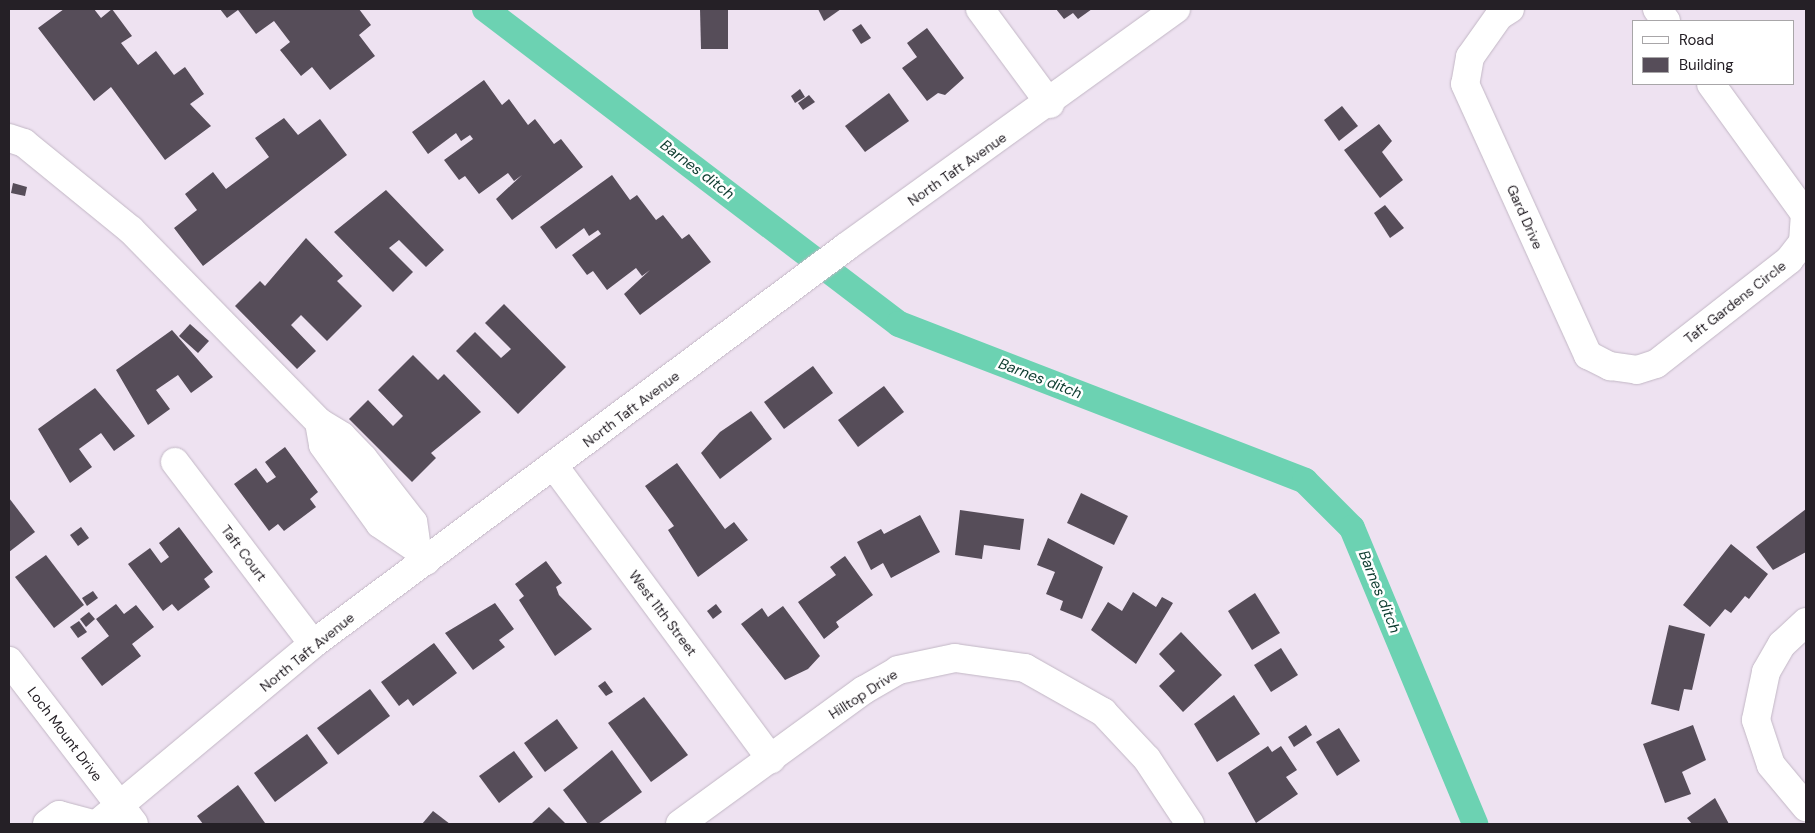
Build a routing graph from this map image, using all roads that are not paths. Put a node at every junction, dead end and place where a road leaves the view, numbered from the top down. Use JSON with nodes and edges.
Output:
{"nodes":[{"id":1,"x":980,"y":9,"type":"edge"},
{"id":2,"x":1176,"y":9,"type":"edge"},
{"id":3,"x":1657,"y":9,"type":"edge"},
{"id":4,"x":1501,"y":11,"type":"edge"},
{"id":5,"x":1665,"y":20,"type":"edge"},
{"id":6,"x":1712,"y":85,"type":"edge"},
{"id":7,"x":1050,"y":104,"type":"junction"},
{"id":8,"x":9,"y":138,"type":"edge"},
{"id":9,"x":1656,"y":364,"type":"joint"},
{"id":10,"x":175,"y":462,"type":"dead end"},
{"id":11,"x":554,"y":466,"type":"junction"},
{"id":12,"x":421,"y":555,"type":"junction"},
{"id":13,"x":1806,"y":622,"type":"edge"},
{"id":14,"x":313,"y":644,"type":"junction"},
{"id":15,"x":9,"y":661,"type":"edge"},
{"id":16,"x":770,"y":759,"type":"junction"},
{"id":17,"x":1806,"y":807,"type":"edge"},
{"id":18,"x":127,"y":816,"type":"edge"},
{"id":19,"x":47,"y":824,"type":"edge"},
{"id":20,"x":92,"y":824,"type":"edge"},
{"id":21,"x":97,"y":824,"type":"edge"},
{"id":22,"x":680,"y":824,"type":"edge"},
{"id":23,"x":1190,"y":824,"type":"edge"}],
"edges":[{"from":1,"to":7,"type":"street"},
{"from":2,"to":7,"type":"street","name":"North Taft Avenue"},
{"from":3,"to":5,"type":"street"},
{"from":4,"to":9,"type":"street","name":"Gard Drive"},
{"from":6,"to":9,"type":"street","name":"Taft Gardens Circle"},
{"from":7,"to":11,"type":"street","name":"North Taft Avenue"},
{"from":8,"to":12,"type":"street"},
{"from":10,"to":14,"type":"street","name":"Taft Court"},
{"from":11,"to":12,"type":"street","name":"North Taft Avenue"},
{"from":11,"to":16,"type":"street","name":"West 11th Street"},
{"from":12,"to":14,"type":"street","name":"North Taft Avenue"},
{"from":13,"to":17,"type":"street"},
{"from":14,"to":18,"type":"street","name":"North Taft Avenue"},
{"from":15,"to":18,"type":"street","name":"Loch Mount Drive"},
{"from":16,"to":22,"type":"street","name":"Hilltop Drive"},
{"from":16,"to":23,"type":"street","name":"Hilltop Drive"},
{"from":18,"to":21,"type":"street","name":"North Taft Avenue"},
{"from":19,"to":20,"type":"street"}]}
